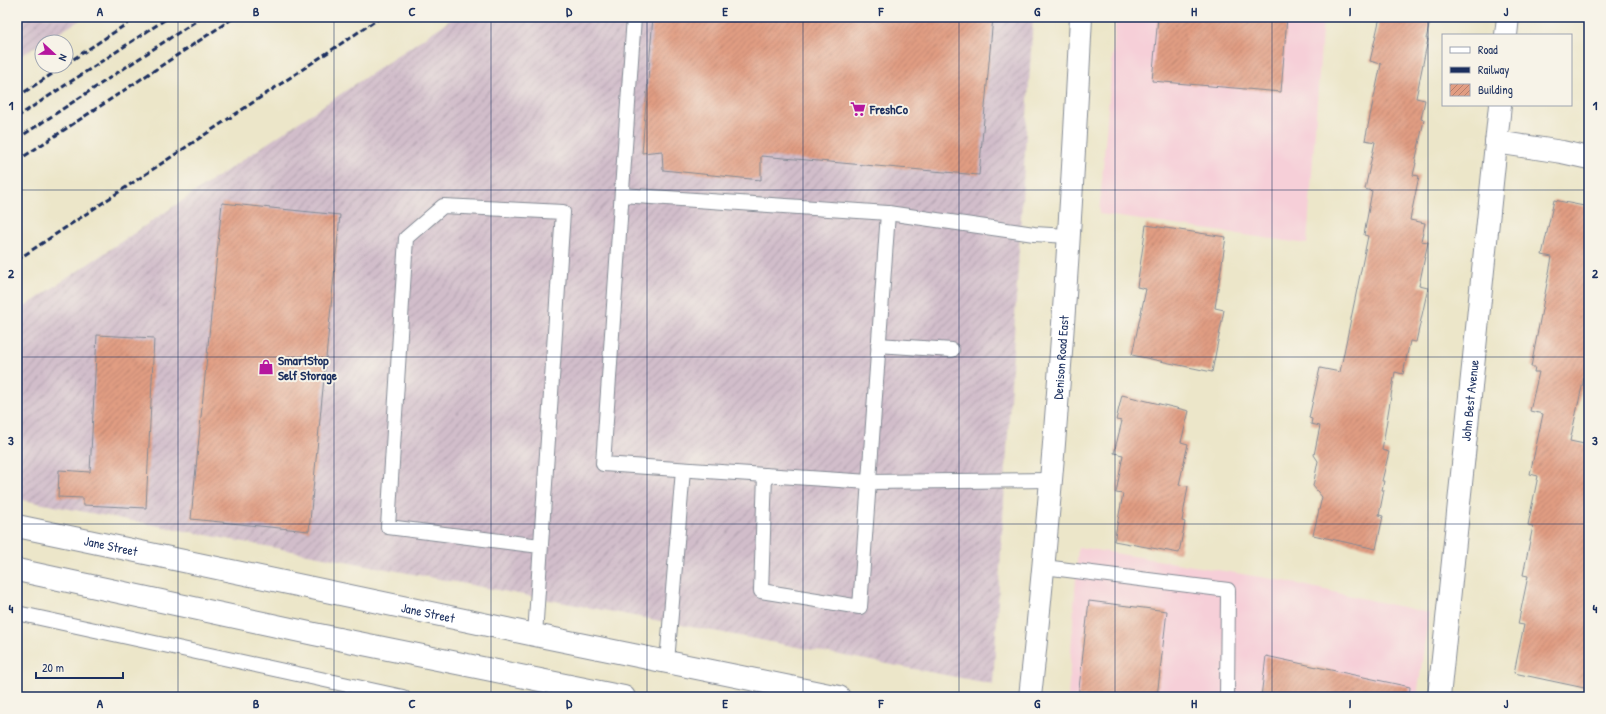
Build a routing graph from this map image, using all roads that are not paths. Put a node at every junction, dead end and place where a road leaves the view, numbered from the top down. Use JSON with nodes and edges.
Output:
{"nodes":[{"id":1,"x":634,"y":17,"type":"edge"},
{"id":2,"x":1080,"y":17,"type":"edge"},
{"id":3,"x":1508,"y":17,"type":"edge"},
{"id":4,"x":1506,"y":34,"type":"edge"},
{"id":5,"x":1500,"y":106,"type":"edge"},
{"id":6,"x":1496,"y":142,"type":"junction"},
{"id":7,"x":1589,"y":158,"type":"edge"},
{"id":8,"x":622,"y":195,"type":"junction"},
{"id":9,"x":888,"y":213,"type":"junction"},
{"id":10,"x":1068,"y":236,"type":"junction"},
{"id":11,"x":878,"y":346,"type":"junction"},
{"id":12,"x":952,"y":350,"type":"dead end"},
{"id":13,"x":683,"y":470,"type":"junction"},
{"id":14,"x":765,"y":475,"type":"junction"},
{"id":15,"x":1050,"y":480,"type":"junction"},
{"id":16,"x":869,"y":482,"type":"junction"},
{"id":17,"x":17,"y":526,"type":"edge"},
{"id":18,"x":540,"y":546,"type":"junction"},
{"id":19,"x":1044,"y":567,"type":"junction"},
{"id":20,"x":17,"y":570,"type":"edge"},
{"id":21,"x":17,"y":613,"type":"edge"},
{"id":22,"x":535,"y":635,"type":"junction"},
{"id":23,"x":667,"y":662,"type":"junction"},
{"id":24,"x":588,"y":694,"type":"edge"},
{"id":25,"x":403,"y":697,"type":"edge"},
{"id":26,"x":624,"y":697,"type":"edge"},
{"id":27,"x":838,"y":697,"type":"edge"},
{"id":28,"x":1030,"y":697,"type":"edge"},
{"id":29,"x":1227,"y":697,"type":"edge"},
{"id":30,"x":1439,"y":697,"type":"edge"}],
"edges":[{"from":1,"to":8,"type":"lane"},
{"from":2,"to":10,"type":"main road","name":"Denison Road East"},
{"from":3,"to":4,"type":"main road"},
{"from":5,"to":6,"type":"main road","name":"John Best Avenue"},
{"from":6,"to":7,"type":"main road"},
{"from":6,"to":30,"type":"main road","name":"John Best Avenue"},
{"from":8,"to":9,"type":"lane"},
{"from":8,"to":13,"type":"lane"},
{"from":9,"to":10,"type":"lane"},
{"from":9,"to":11,"type":"lane"},
{"from":10,"to":15,"type":"main road","name":"Denison Road East"},
{"from":11,"to":12,"type":"lane"},
{"from":11,"to":16,"type":"lane"},
{"from":13,"to":14,"type":"lane"},
{"from":13,"to":23,"type":"lane"},
{"from":14,"to":16,"type":"lane"},
{"from":14,"to":16,"type":"lane"},
{"from":15,"to":16,"type":"lane"},
{"from":15,"to":19,"type":"main road","name":"Denison Road East"},
{"from":17,"to":22,"type":"main road","name":"Jane Street"},
{"from":18,"to":18,"type":"lane"},
{"from":18,"to":22,"type":"lane"},
{"from":19,"to":28,"type":"main road","name":"Denison Road East"},
{"from":19,"to":29,"type":"lane"},
{"from":20,"to":24,"type":"main road"},
{"from":21,"to":25,"type":"lane"},
{"from":22,"to":23,"type":"main road","name":"Jane Street"},
{"from":23,"to":27,"type":"main road","name":"Jane Street"},
{"from":24,"to":26,"type":"main road"}]}
